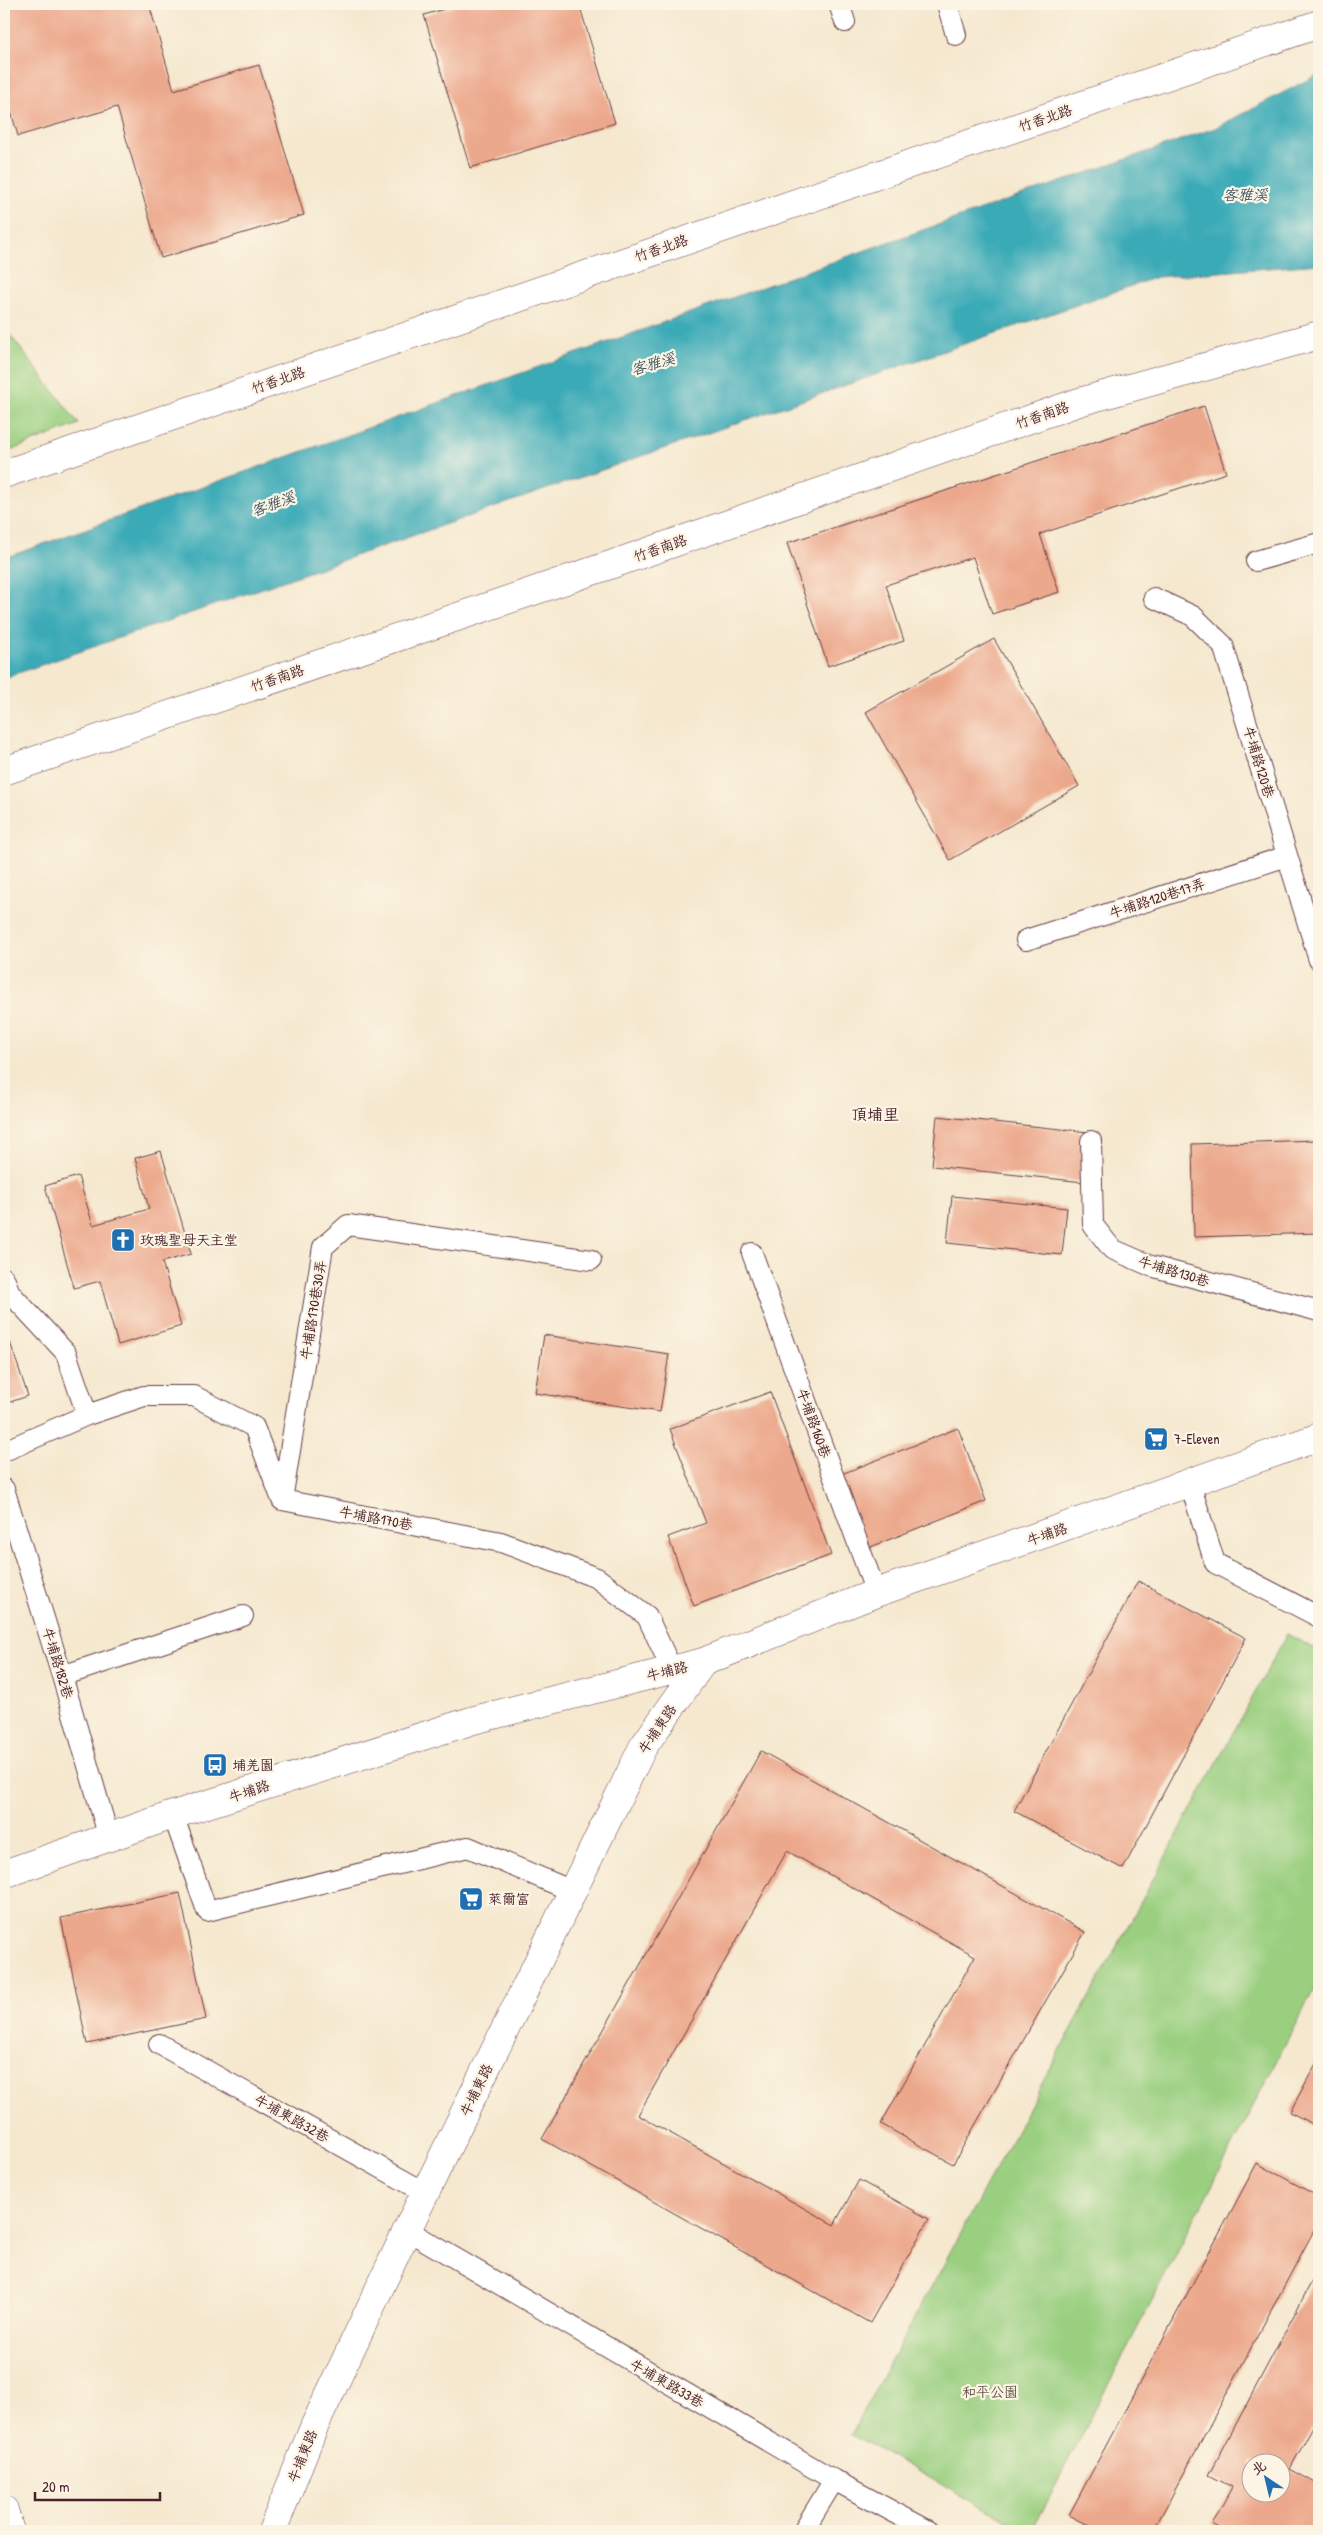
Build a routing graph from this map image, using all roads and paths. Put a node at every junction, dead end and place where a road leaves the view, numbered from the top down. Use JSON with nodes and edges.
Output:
{"nodes":[{"id":1,"x":947,"y":4,"type":"edge"},
{"id":2,"x":1319,"y":24,"type":"edge"},
{"id":3,"x":956,"y":35,"type":"dead end"},
{"id":4,"x":1319,"y":335,"type":"edge"},
{"id":5,"x":4,"y":474,"type":"edge"},
{"id":6,"x":1319,"y":543,"type":"edge"},
{"id":7,"x":1256,"y":561,"type":"dead end"},
{"id":8,"x":1154,"y":598,"type":"dead end"},
{"id":9,"x":4,"y":771,"type":"edge"},
{"id":10,"x":1287,"y":856,"type":"junction"},
{"id":11,"x":1026,"y":940,"type":"dead end"},
{"id":12,"x":1319,"y":960,"type":"edge"},
{"id":13,"x":1091,"y":1141,"type":"dead end"},
{"id":14,"x":752,"y":1253,"type":"dead end"},
{"id":15,"x":591,"y":1260,"type":"dead end"},
{"id":16,"x":4,"y":1278,"type":"edge"},
{"id":17,"x":1319,"y":1311,"type":"edge"},
{"id":18,"x":87,"y":1416,"type":"junction"},
{"id":19,"x":1319,"y":1437,"type":"edge"},
{"id":20,"x":4,"y":1452,"type":"edge"},
{"id":21,"x":1190,"y":1484,"type":"junction"},
{"id":22,"x":4,"y":1489,"type":"edge"},
{"id":23,"x":282,"y":1500,"type":"junction"},
{"id":24,"x":876,"y":1593,"type":"junction"},
{"id":25,"x":242,"y":1616,"type":"dead end"},
{"id":26,"x":1319,"y":1616,"type":"edge"},
{"id":27,"x":703,"y":1662,"type":"junction"},
{"id":28,"x":672,"y":1670,"type":"junction"},
{"id":29,"x":62,"y":1676,"type":"junction"},
{"id":30,"x":173,"y":1815,"type":"junction"},
{"id":31,"x":109,"y":1838,"type":"junction"},
{"id":32,"x":4,"y":1874,"type":"edge"},
{"id":33,"x":572,"y":1891,"type":"junction"},
{"id":34,"x":158,"y":2044,"type":"dead end"},
{"id":35,"x":426,"y":2193,"type":"junction"},
{"id":36,"x":407,"y":2230,"type":"junction"},
{"id":37,"x":834,"y":2480,"type":"junction"},
{"id":38,"x":4,"y":2510,"type":"edge"},
{"id":39,"x":10,"y":2531,"type":"edge"},
{"id":40,"x":272,"y":2531,"type":"edge"},
{"id":41,"x":803,"y":2531,"type":"edge"},
{"id":42,"x":929,"y":2531,"type":"edge"}],
"edges":[{"from":1,"to":3,"type":"lane"},
{"from":2,"to":5,"type":"street","name":"竹香北路"},
{"from":4,"to":9,"type":"street","name":"竹香南路"},
{"from":6,"to":7,"type":"lane"},
{"from":8,"to":10,"type":"lane","name":"牛埔路120巷"},
{"from":10,"to":11,"type":"lane","name":"牛埔路120巷17弄"},
{"from":10,"to":12,"type":"lane","name":"牛埔路120巷"},
{"from":13,"to":17,"type":"lane","name":"牛埔路130巷"},
{"from":14,"to":24,"type":"lane","name":"牛埔路160巷"},
{"from":15,"to":23,"type":"lane","name":"牛埔路170巷30弄"},
{"from":16,"to":18,"type":"lane"},
{"from":18,"to":20,"type":"lane"},
{"from":18,"to":23,"type":"lane"},
{"from":19,"to":21,"type":"street","name":"牛埔路"},
{"from":21,"to":24,"type":"street","name":"牛埔路"},
{"from":21,"to":26,"type":"lane"},
{"from":22,"to":29,"type":"lane","name":"牛埔路182巷"},
{"from":23,"to":28,"type":"lane","name":"牛埔路170巷"},
{"from":24,"to":27,"type":"street","name":"牛埔路"},
{"from":25,"to":29,"type":"lane"},
{"from":27,"to":28,"type":"street","name":"牛埔路"},
{"from":27,"to":33,"type":"street","name":"牛埔東路"},
{"from":28,"to":30,"type":"street","name":"牛埔路"},
{"from":29,"to":31,"type":"lane","name":"牛埔路182巷"},
{"from":30,"to":31,"type":"street","name":"牛埔路"},
{"from":30,"to":33,"type":"lane"},
{"from":31,"to":32,"type":"street","name":"牛埔路"},
{"from":33,"to":35,"type":"street","name":"牛埔東路"},
{"from":34,"to":35,"type":"lane","name":"牛埔東路32巷"},
{"from":35,"to":36,"type":"street","name":"牛埔東路"},
{"from":36,"to":37,"type":"lane","name":"牛埔東路33巷"},
{"from":36,"to":40,"type":"street","name":"牛埔東路"},
{"from":37,"to":41,"type":"lane"},
{"from":37,"to":42,"type":"lane","name":"牛埔東路33巷"},
{"from":38,"to":39,"type":"street"}]}
